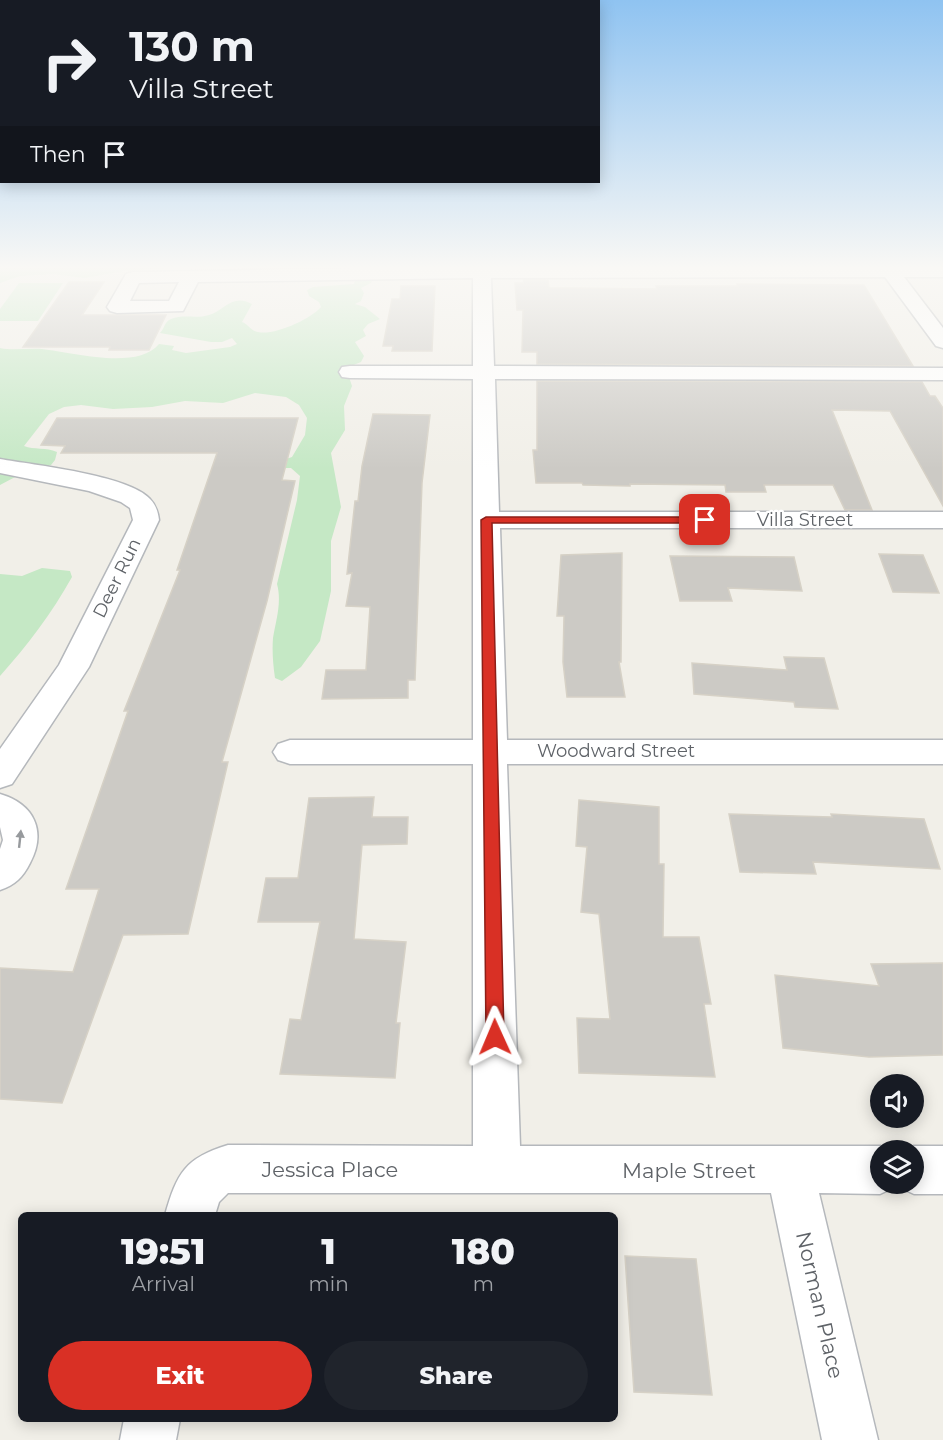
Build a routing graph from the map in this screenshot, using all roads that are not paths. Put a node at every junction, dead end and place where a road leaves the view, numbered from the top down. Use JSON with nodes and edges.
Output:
{"nodes":[{"id":1,"x":483,"y":335,"type":"edge"},
{"id":2,"x":350,"y":372,"type":"dead end"},
{"id":3,"x":484,"y":373,"type":"junction"},
{"id":4,"x":943,"y":374,"type":"edge"},
{"id":5,"x":0,"y":466,"type":"edge"},
{"id":6,"x":486,"y":520,"type":"junction"},
{"id":7,"x":943,"y":520,"type":"edge"},
{"id":8,"x":490,"y":751,"type":"junction"},
{"id":9,"x":290,"y":752,"type":"dead end"},
{"id":10,"x":943,"y":752,"type":"edge"},
{"id":11,"x":0,"y":775,"type":"edge"},
{"id":12,"x":0,"y":807,"type":"edge"},
{"id":13,"x":0,"y":874,"type":"edge"},
{"id":14,"x":497,"y":1170,"type":"junction"},
{"id":15,"x":790,"y":1170,"type":"junction"},
{"id":16,"x":870,"y":1170,"type":"edge"},
{"id":17,"x":924,"y":1170,"type":"edge"},
{"id":18,"x":943,"y":1170,"type":"edge"},
{"id":19,"x":191,"y":1212,"type":"edge"},
{"id":20,"x":151,"y":1422,"type":"edge"},
{"id":21,"x":148,"y":1440,"type":"edge"},
{"id":22,"x":850,"y":1440,"type":"edge"}],
"edges":[{"from":1,"to":3,"type":"street"},
{"from":2,"to":3,"type":"street"},
{"from":3,"to":4,"type":"street"},
{"from":3,"to":6,"type":"street"},
{"from":5,"to":11,"type":"street","name":"Deer Run"},
{"from":6,"to":7,"type":"street","name":"Villa Street"},
{"from":6,"to":8,"type":"street"},
{"from":8,"to":9,"type":"street","name":"Woodward Street"},
{"from":8,"to":10,"type":"street","name":"Woodward Street"},
{"from":8,"to":14,"type":"street"},
{"from":13,"to":12,"type":"street","one_way":true},
{"from":14,"to":15,"type":"street","name":"Maple Street"},
{"from":14,"to":19,"type":"street","name":"Jessica Place"},
{"from":15,"to":16,"type":"street","name":"Maple Street"},
{"from":15,"to":22,"type":"street","name":"Norman Place"},
{"from":17,"to":18,"type":"street"},
{"from":20,"to":21,"type":"street"}]}
